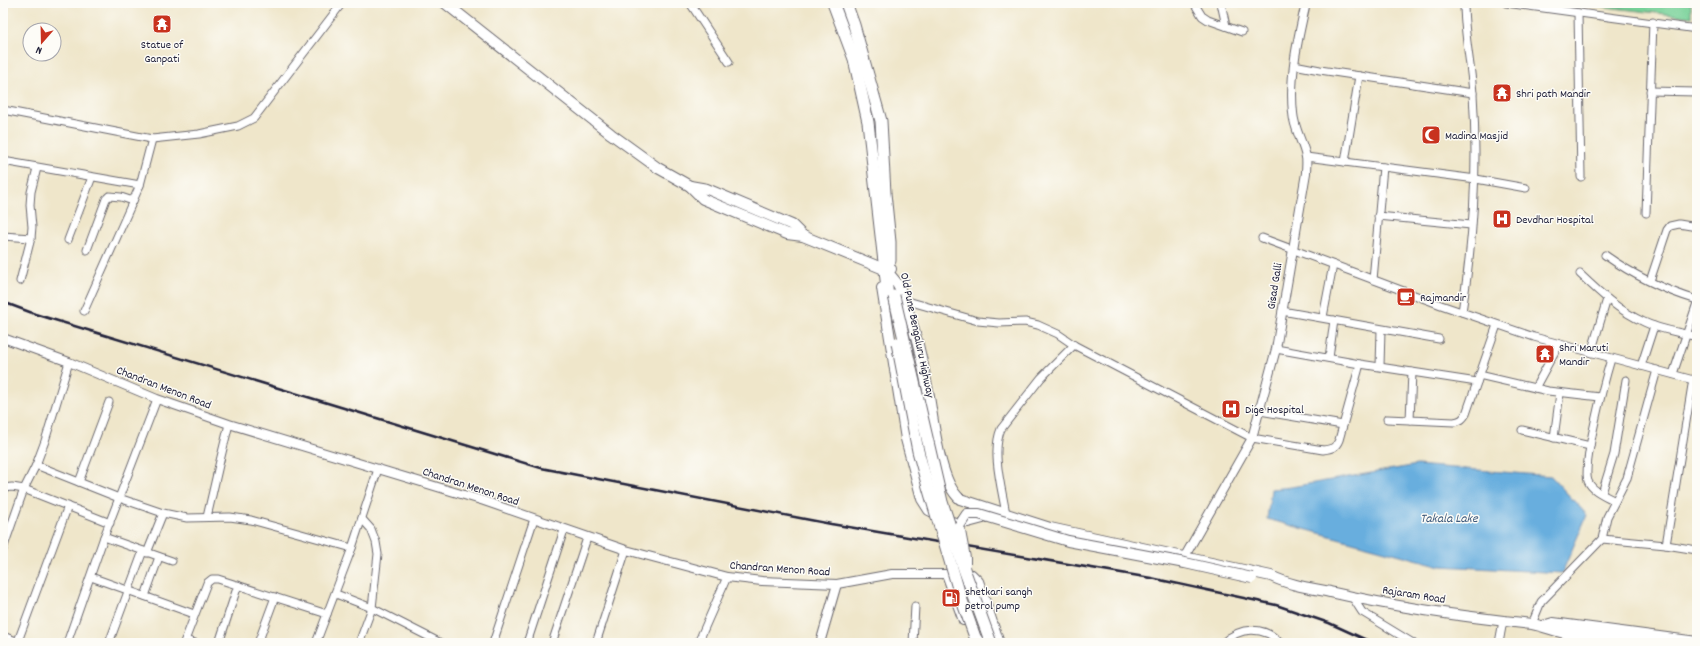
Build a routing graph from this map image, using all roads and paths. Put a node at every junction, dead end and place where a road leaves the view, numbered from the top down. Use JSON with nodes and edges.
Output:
{"nodes":[{"id":1,"x":342,"y":3,"type":"edge"},
{"id":2,"x":445,"y":3,"type":"edge"},
{"id":3,"x":690,"y":3,"type":"edge"},
{"id":4,"x":833,"y":3,"type":"edge"},
{"id":5,"x":846,"y":3,"type":"edge"},
{"id":6,"x":1194,"y":3,"type":"edge"},
{"id":7,"x":1221,"y":3,"type":"edge"},
{"id":8,"x":1306,"y":3,"type":"edge"},
{"id":9,"x":1464,"y":3,"type":"edge"},
{"id":10,"x":1506,"y":3,"type":"edge"},
{"id":11,"x":1578,"y":13,"type":"junction"},
{"id":12,"x":1653,"y":22,"type":"junction"},
{"id":13,"x":1226,"y":26,"type":"junction"},
{"id":14,"x":1697,"y":29,"type":"edge"},
{"id":15,"x":1242,"y":32,"type":"dead end"},
{"id":16,"x":729,"y":62,"type":"dead end"},
{"id":17,"x":1294,"y":65,"type":"junction"},
{"id":18,"x":1359,"y":76,"type":"junction"},
{"id":19,"x":1650,"y":91,"type":"junction"},
{"id":20,"x":1697,"y":92,"type":"edge"},
{"id":21,"x":1473,"y":93,"type":"junction"},
{"id":22,"x":3,"y":110,"type":"edge"},
{"id":23,"x":152,"y":139,"type":"junction"},
{"id":24,"x":1306,"y":158,"type":"junction"},
{"id":25,"x":3,"y":161,"type":"edge"},
{"id":26,"x":1345,"y":162,"type":"junction"},
{"id":27,"x":1383,"y":167,"type":"junction"},
{"id":28,"x":37,"y":168,"type":"junction"},
{"id":29,"x":92,"y":177,"type":"junction"},
{"id":30,"x":1581,"y":177,"type":"dead end"},
{"id":31,"x":1476,"y":179,"type":"junction"},
{"id":32,"x":140,"y":185,"type":"junction"},
{"id":33,"x":1526,"y":188,"type":"dead end"},
{"id":34,"x":133,"y":201,"type":"junction"},
{"id":35,"x":1646,"y":213,"type":"dead end"},
{"id":36,"x":1697,"y":215,"type":"edge"},
{"id":37,"x":1378,"y":216,"type":"junction"},
{"id":38,"x":1471,"y":225,"type":"junction"},
{"id":39,"x":1697,"y":227,"type":"edge"},
{"id":40,"x":3,"y":236,"type":"edge"},
{"id":41,"x":31,"y":238,"type":"junction"},
{"id":42,"x":1262,"y":238,"type":"dead end"},
{"id":43,"x":68,"y":240,"type":"dead end"},
{"id":44,"x":87,"y":250,"type":"dead end"},
{"id":45,"x":1292,"y":250,"type":"junction"},
{"id":46,"x":1605,"y":255,"type":"dead end"},
{"id":47,"x":1332,"y":265,"type":"junction"},
{"id":48,"x":888,"y":272,"type":"junction"},
{"id":49,"x":1580,"y":274,"type":"dead end"},
{"id":50,"x":1373,"y":280,"type":"junction"},
{"id":51,"x":20,"y":281,"type":"dead end"},
{"id":52,"x":1650,"y":281,"type":"junction"},
{"id":53,"x":896,"y":298,"type":"junction"},
{"id":54,"x":1607,"y":299,"type":"junction"},
{"id":55,"x":1697,"y":301,"type":"edge"},
{"id":56,"x":84,"y":311,"type":"dead end"},
{"id":57,"x":1282,"y":311,"type":"junction"},
{"id":58,"x":1462,"y":312,"type":"junction"},
{"id":59,"x":1323,"y":317,"type":"junction"},
{"id":60,"x":1334,"y":320,"type":"junction"},
{"id":61,"x":1497,"y":325,"type":"junction"},
{"id":62,"x":1654,"y":326,"type":"junction"},
{"id":63,"x":1381,"y":330,"type":"junction"},
{"id":64,"x":1686,"y":334,"type":"junction"},
{"id":65,"x":1697,"y":337,"type":"edge"},
{"id":66,"x":3,"y":338,"type":"edge"},
{"id":67,"x":1439,"y":339,"type":"dead end"},
{"id":68,"x":1559,"y":344,"type":"junction"},
{"id":69,"x":1074,"y":345,"type":"junction"},
{"id":70,"x":1276,"y":348,"type":"junction"},
{"id":71,"x":1591,"y":353,"type":"junction"},
{"id":72,"x":1329,"y":358,"type":"junction"},
{"id":73,"x":1611,"y":359,"type":"junction"},
{"id":74,"x":69,"y":362,"type":"junction"},
{"id":75,"x":1360,"y":364,"type":"junction"},
{"id":76,"x":1380,"y":366,"type":"junction"},
{"id":77,"x":1641,"y":366,"type":"junction"},
{"id":78,"x":1657,"y":370,"type":"junction"},
{"id":79,"x":1412,"y":372,"type":"junction"},
{"id":80,"x":1673,"y":374,"type":"junction"},
{"id":81,"x":1478,"y":379,"type":"junction"},
{"id":82,"x":1626,"y":380,"type":"dead end"},
{"id":83,"x":1695,"y":380,"type":"edge"},
{"id":84,"x":1536,"y":388,"type":"junction"},
{"id":85,"x":1560,"y":393,"type":"junction"},
{"id":86,"x":1600,"y":397,"type":"junction"},
{"id":87,"x":157,"y":399,"type":"junction"},
{"id":88,"x":109,"y":402,"type":"dead end"},
{"id":89,"x":1260,"y":411,"type":"junction"},
{"id":90,"x":1387,"y":419,"type":"dead end"},
{"id":91,"x":1410,"y":420,"type":"junction"},
{"id":92,"x":230,"y":424,"type":"junction"},
{"id":93,"x":1343,"y":426,"type":"junction"},
{"id":94,"x":1522,"y":430,"type":"dead end"},
{"id":95,"x":1252,"y":438,"type":"junction"},
{"id":96,"x":1554,"y":438,"type":"junction"},
{"id":97,"x":1590,"y":446,"type":"junction"},
{"id":98,"x":36,"y":465,"type":"junction"},
{"id":99,"x":378,"y":469,"type":"junction"},
{"id":100,"x":79,"y":482,"type":"junction"},
{"id":101,"x":3,"y":488,"type":"edge"},
{"id":102,"x":24,"y":489,"type":"junction"},
{"id":103,"x":1602,"y":493,"type":"junction"},
{"id":104,"x":119,"y":498,"type":"junction"},
{"id":105,"x":1615,"y":501,"type":"junction"},
{"id":106,"x":68,"y":506,"type":"junction"},
{"id":107,"x":1001,"y":512,"type":"junction"},
{"id":108,"x":163,"y":513,"type":"junction"},
{"id":109,"x":208,"y":517,"type":"junction"},
{"id":110,"x":362,"y":519,"type":"junction"},
{"id":111,"x":534,"y":519,"type":"junction"},
{"id":112,"x":110,"y":523,"type":"junction"},
{"id":113,"x":564,"y":530,"type":"junction"},
{"id":114,"x":104,"y":537,"type":"junction"},
{"id":115,"x":587,"y":538,"type":"junction"},
{"id":116,"x":1602,"y":539,"type":"junction"},
{"id":117,"x":1666,"y":545,"type":"junction"},
{"id":118,"x":352,"y":548,"type":"junction"},
{"id":119,"x":3,"y":549,"type":"edge"},
{"id":120,"x":626,"y":550,"type":"junction"},
{"id":121,"x":1697,"y":550,"type":"edge"},
{"id":122,"x":145,"y":552,"type":"junction"},
{"id":123,"x":1185,"y":556,"type":"junction"},
{"id":124,"x":159,"y":557,"type":"junction"},
{"id":125,"x":172,"y":561,"type":"dead end"},
{"id":126,"x":964,"y":570,"type":"junction"},
{"id":127,"x":946,"y":574,"type":"junction"},
{"id":128,"x":91,"y":577,"type":"junction"},
{"id":129,"x":727,"y":577,"type":"junction"},
{"id":130,"x":1282,"y":581,"type":"junction"},
{"id":131,"x":837,"y":584,"type":"junction"},
{"id":132,"x":238,"y":586,"type":"junction"},
{"id":133,"x":128,"y":590,"type":"junction"},
{"id":134,"x":336,"y":594,"type":"junction"},
{"id":135,"x":145,"y":596,"type":"junction"},
{"id":136,"x":275,"y":597,"type":"junction"},
{"id":137,"x":1353,"y":598,"type":"junction"},
{"id":138,"x":915,"y":606,"type":"dead end"},
{"id":139,"x":372,"y":608,"type":"junction"},
{"id":140,"x":194,"y":614,"type":"junction"},
{"id":141,"x":327,"y":614,"type":"junction"},
{"id":142,"x":1503,"y":621,"type":"junction"},
{"id":143,"x":1532,"y":624,"type":"junction"},
{"id":144,"x":1543,"y":626,"type":"junction"},
{"id":145,"x":3,"y":636,"type":"edge"},
{"id":146,"x":1580,"y":639,"type":"edge"},
{"id":147,"x":184,"y":641,"type":"edge"},
{"id":148,"x":20,"y":642,"type":"edge"},
{"id":149,"x":1625,"y":642,"type":"edge"},
{"id":150,"x":1697,"y":642,"type":"edge"},
{"id":151,"x":67,"y":643,"type":"edge"},
{"id":152,"x":109,"y":643,"type":"edge"},
{"id":153,"x":195,"y":643,"type":"edge"},
{"id":154,"x":219,"y":643,"type":"edge"},
{"id":155,"x":258,"y":643,"type":"edge"},
{"id":156,"x":316,"y":643,"type":"edge"},
{"id":157,"x":359,"y":643,"type":"edge"},
{"id":158,"x":441,"y":643,"type":"edge"},
{"id":159,"x":493,"y":643,"type":"edge"},
{"id":160,"x":528,"y":643,"type":"edge"},
{"id":161,"x":552,"y":643,"type":"edge"},
{"id":162,"x":596,"y":643,"type":"edge"},
{"id":163,"x":698,"y":643,"type":"edge"},
{"id":164,"x":820,"y":643,"type":"edge"},
{"id":165,"x":913,"y":643,"type":"edge"},
{"id":166,"x":973,"y":643,"type":"edge"},
{"id":167,"x":979,"y":643,"type":"edge"},
{"id":168,"x":991,"y":643,"type":"edge"},
{"id":169,"x":1000,"y":643,"type":"edge"},
{"id":170,"x":1223,"y":643,"type":"edge"},
{"id":171,"x":1280,"y":643,"type":"edge"},
{"id":172,"x":1413,"y":643,"type":"edge"},
{"id":173,"x":1499,"y":643,"type":"edge"},
{"id":174,"x":1646,"y":643,"type":"edge"}],
"edges":[{"from":1,"to":23,"type":"street"},
{"from":2,"to":48,"type":"main road"},
{"from":3,"to":16,"type":"street"},
{"from":4,"to":48,"type":"main road","name":"Old Pune Bengaluru Highway"},
{"from":5,"to":48,"type":"main road","name":"Old Pune Bengaluru Highway"},
{"from":6,"to":13,"type":"street"},
{"from":7,"to":13,"type":"street"},
{"from":8,"to":17,"type":"street","name":"Gisad Galli"},
{"from":9,"to":21,"type":"street"},
{"from":10,"to":11,"type":"street"},
{"from":11,"to":12,"type":"street"},
{"from":11,"to":30,"type":"street"},
{"from":12,"to":14,"type":"street"},
{"from":12,"to":19,"type":"street"},
{"from":13,"to":15,"type":"street"},
{"from":17,"to":18,"type":"street"},
{"from":17,"to":24,"type":"street","name":"Gisad Galli"},
{"from":18,"to":21,"type":"street"},
{"from":18,"to":26,"type":"street"},
{"from":19,"to":20,"type":"street"},
{"from":19,"to":35,"type":"street"},
{"from":21,"to":31,"type":"street"},
{"from":22,"to":23,"type":"street"},
{"from":23,"to":32,"type":"street"},
{"from":24,"to":26,"type":"street"},
{"from":24,"to":45,"type":"street","name":"Gisad Galli"},
{"from":25,"to":28,"type":"street"},
{"from":26,"to":27,"type":"street"},
{"from":27,"to":31,"type":"street"},
{"from":27,"to":37,"type":"street"},
{"from":28,"to":29,"type":"street"},
{"from":28,"to":41,"type":"street"},
{"from":29,"to":32,"type":"street"},
{"from":29,"to":43,"type":"street"},
{"from":31,"to":33,"type":"street"},
{"from":31,"to":38,"type":"street"},
{"from":32,"to":34,"type":"street"},
{"from":34,"to":44,"type":"street"},
{"from":34,"to":56,"type":"street"},
{"from":36,"to":39,"type":"street"},
{"from":37,"to":38,"type":"street"},
{"from":37,"to":50,"type":"street"},
{"from":38,"to":58,"type":"street"},
{"from":39,"to":52,"type":"street"},
{"from":40,"to":41,"type":"street"},
{"from":41,"to":51,"type":"street"},
{"from":42,"to":45,"type":"street"},
{"from":45,"to":47,"type":"street"},
{"from":45,"to":57,"type":"street","name":"Gisad Galli"},
{"from":46,"to":52,"type":"street"},
{"from":47,"to":50,"type":"street"},
{"from":47,"to":59,"type":"street"},
{"from":48,"to":53,"type":"main road","name":"Old Pune Bengaluru Highway"},
{"from":48,"to":107,"type":"main road"},
{"from":49,"to":54,"type":"street"},
{"from":50,"to":58,"type":"street"},
{"from":52,"to":55,"type":"street"},
{"from":53,"to":69,"type":"street"},
{"from":53,"to":107,"type":"main road"},
{"from":53,"to":126,"type":"main road","name":"Old Pune Bengaluru Highway","bridge":true},
{"from":53,"to":167,"type":"main road","name":"Old Pune Bengaluru Highway","bridge":true},
{"from":54,"to":62,"type":"street"},
{"from":54,"to":71,"type":"street"},
{"from":55,"to":64,"type":"street"},
{"from":57,"to":59,"type":"street"},
{"from":57,"to":70,"type":"street","name":"Gisad Galli"},
{"from":58,"to":61,"type":"street"},
{"from":59,"to":60,"type":"street"},
{"from":60,"to":63,"type":"street"},
{"from":60,"to":72,"type":"street"},
{"from":61,"to":68,"type":"street"},
{"from":61,"to":81,"type":"street"},
{"from":62,"to":64,"type":"street"},
{"from":62,"to":77,"type":"street"},
{"from":63,"to":67,"type":"street"},
{"from":63,"to":76,"type":"street"},
{"from":64,"to":65,"type":"street"},
{"from":64,"to":80,"type":"street"},
{"from":66,"to":74,"type":"street","name":"Chandran Menon Road"},
{"from":68,"to":71,"type":"street"},
{"from":68,"to":84,"type":"street"},
{"from":69,"to":95,"type":"street"},
{"from":69,"to":107,"type":"street"},
{"from":70,"to":72,"type":"street"},
{"from":70,"to":89,"type":"street","name":"Gisad Galli"},
{"from":71,"to":73,"type":"street"},
{"from":72,"to":75,"type":"street"},
{"from":73,"to":77,"type":"street"},
{"from":73,"to":86,"type":"street"},
{"from":74,"to":87,"type":"street","name":"Chandran Menon Road"},
{"from":74,"to":98,"type":"street"},
{"from":75,"to":76,"type":"street"},
{"from":75,"to":93,"type":"street"},
{"from":76,"to":79,"type":"street"},
{"from":77,"to":78,"type":"street"},
{"from":78,"to":80,"type":"street"},
{"from":78,"to":105,"type":"street"},
{"from":79,"to":81,"type":"street"},
{"from":79,"to":91,"type":"street"},
{"from":80,"to":83,"type":"street"},
{"from":81,"to":84,"type":"street"},
{"from":81,"to":91,"type":"street"},
{"from":82,"to":103,"type":"street"},
{"from":83,"to":117,"type":"street"},
{"from":84,"to":85,"type":"street"},
{"from":85,"to":86,"type":"street"},
{"from":85,"to":96,"type":"street"},
{"from":86,"to":97,"type":"street"},
{"from":87,"to":92,"type":"street","name":"Chandran Menon Road"},
{"from":87,"to":104,"type":"street"},
{"from":88,"to":100,"type":"street"},
{"from":89,"to":93,"type":"street"},
{"from":89,"to":95,"type":"street","name":"Gisad Galli"},
{"from":90,"to":91,"type":"street"},
{"from":92,"to":99,"type":"street","name":"Chandran Menon Road"},
{"from":92,"to":109,"type":"street"},
{"from":93,"to":95,"type":"street"},
{"from":94,"to":96,"type":"street"},
{"from":95,"to":123,"type":"street","name":"Gisad Galli"},
{"from":96,"to":97,"type":"street"},
{"from":97,"to":103,"type":"street"},
{"from":98,"to":100,"type":"street"},
{"from":98,"to":102,"type":"street"},
{"from":99,"to":110,"type":"street"},
{"from":99,"to":111,"type":"street","name":"Chandran Menon Road"},
{"from":100,"to":104,"type":"street"},
{"from":101,"to":102,"type":"street"},
{"from":102,"to":106,"type":"street"},
{"from":102,"to":119,"type":"street"},
{"from":103,"to":105,"type":"street"},
{"from":104,"to":108,"type":"street"},
{"from":104,"to":112,"type":"street"},
{"from":105,"to":116,"type":"street"},
{"from":106,"to":112,"type":"street"},
{"from":106,"to":148,"type":"street"},
{"from":107,"to":123,"type":"main road"},
{"from":108,"to":109,"type":"street"},
{"from":108,"to":122,"type":"street"},
{"from":109,"to":118,"type":"street"},
{"from":110,"to":118,"type":"street"},
{"from":110,"to":139,"type":"street"},
{"from":111,"to":113,"type":"street","name":"Chandran Menon Road"},
{"from":111,"to":159,"type":"street"},
{"from":112,"to":114,"type":"street"},
{"from":113,"to":115,"type":"street","name":"Chandran Menon Road"},
{"from":113,"to":160,"type":"street"},
{"from":114,"to":122,"type":"street"},
{"from":114,"to":128,"type":"street"},
{"from":115,"to":120,"type":"street","name":"Chandran Menon Road"},
{"from":115,"to":161,"type":"street"},
{"from":116,"to":117,"type":"street"},
{"from":116,"to":143,"type":"street"},
{"from":117,"to":121,"type":"street"},
{"from":118,"to":134,"type":"street"},
{"from":120,"to":129,"type":"street","name":"Chandran Menon Road"},
{"from":120,"to":162,"type":"street"},
{"from":122,"to":124,"type":"street"},
{"from":122,"to":133,"type":"street"},
{"from":123,"to":130,"type":"main road"},
{"from":124,"to":125,"type":"street"},
{"from":124,"to":135,"type":"street"},
{"from":126,"to":130,"type":"main road","bridge":true},
{"from":126,"to":168,"type":"main road","name":"Old Pune Bengaluru Highway","bridge":true},
{"from":127,"to":131,"type":"street","name":"Chandran Menon Road"},
{"from":127,"to":166,"type":"street"},
{"from":127,"to":169,"type":"street","name":"Chandran Menon Road"},
{"from":128,"to":133,"type":"street"},
{"from":128,"to":151,"type":"street"},
{"from":129,"to":131,"type":"street","name":"Chandran Menon Road"},
{"from":129,"to":163,"type":"street"},
{"from":130,"to":137,"type":"main road","name":"Rajaram Road"},
{"from":131,"to":164,"type":"street"},
{"from":132,"to":136,"type":"street"},
{"from":132,"to":140,"type":"street"},
{"from":132,"to":154,"type":"street"},
{"from":133,"to":135,"type":"street"},
{"from":133,"to":152,"type":"street"},
{"from":134,"to":139,"type":"street"},
{"from":134,"to":141,"type":"street"},
{"from":135,"to":140,"type":"street"},
{"from":136,"to":141,"type":"street"},
{"from":136,"to":155,"type":"street"},
{"from":137,"to":142,"type":"main road","name":"Rajaram Road"},
{"from":137,"to":172,"type":"street"},
{"from":138,"to":165,"type":"street"},
{"from":139,"to":157,"type":"street"},
{"from":139,"to":158,"type":"street"},
{"from":140,"to":147,"type":"street"},
{"from":141,"to":156,"type":"street"},
{"from":142,"to":143,"type":"main road","name":"Rajaram Road"},
{"from":142,"to":173,"type":"street"},
{"from":143,"to":144,"type":"main road","name":"Rajaram Road"},
{"from":144,"to":146,"type":"main road","name":"Rajaram Road"},
{"from":144,"to":150,"type":"main road","name":"Rajaram Road"},
{"from":145,"to":148,"type":"street"},
{"from":146,"to":149,"type":"main road","name":"Rajaram Road"},
{"from":147,"to":153,"type":"street"},
{"from":149,"to":174,"type":"main road","name":"Rajaram Road"},
{"from":170,"to":171,"type":"street"}]}
